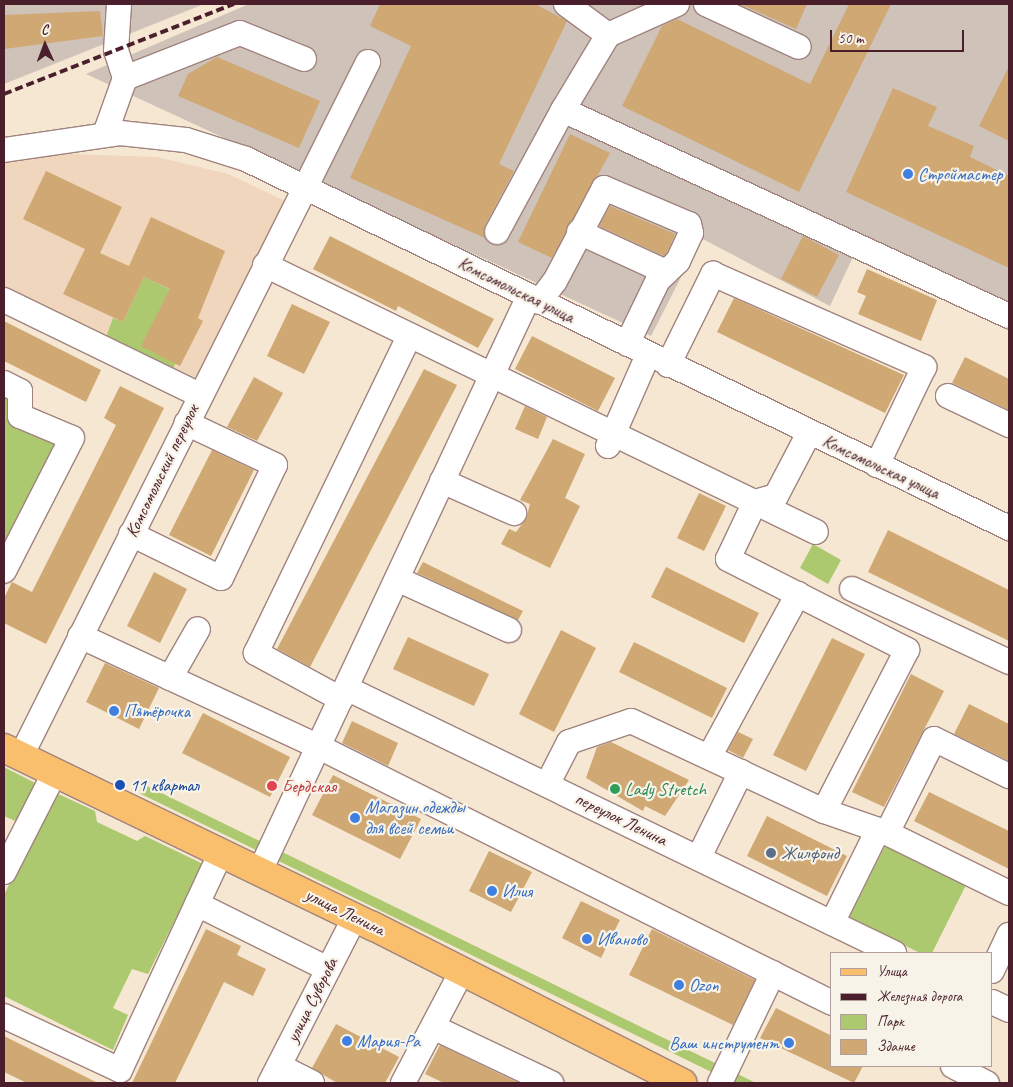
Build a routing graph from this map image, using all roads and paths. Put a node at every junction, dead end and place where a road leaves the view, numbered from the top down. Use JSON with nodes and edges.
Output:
{"nodes":[{"id":1,"x":119,"y":4,"type":"edge"},
{"id":2,"x":566,"y":4,"type":"edge"},
{"id":3,"x":677,"y":4,"type":"edge"},
{"id":4,"x":706,"y":4,"type":"edge"},
{"id":5,"x":608,"y":35,"type":"junction"},
{"id":6,"x":799,"y":47,"type":"dead end"},
{"id":7,"x":304,"y":59,"type":"dead end"},
{"id":8,"x":368,"y":62,"type":"dead end"},
{"id":9,"x":124,"y":78,"type":"junction"},
{"id":10,"x":563,"y":110,"type":"junction"},
{"id":11,"x":105,"y":134,"type":"junction"},
{"id":12,"x":4,"y":150,"type":"edge"},
{"id":13,"x":302,"y":186,"type":"junction"},
{"id":14,"x":497,"y":232,"type":"dead end"},
{"id":15,"x":579,"y":232,"type":"junction"},
{"id":16,"x":265,"y":265,"type":"junction"},
{"id":17,"x":666,"y":272,"type":"junction"},
{"id":18,"x":534,"y":299,"type":"junction"},
{"id":19,"x":4,"y":300,"type":"edge"},
{"id":20,"x":1009,"y":316,"type":"edge"},
{"id":21,"x":410,"y":336,"type":"junction"},
{"id":22,"x":627,"y":344,"type":"junction"},
{"id":23,"x":658,"y":360,"type":"junction"},
{"id":24,"x":492,"y":375,"type":"junction"},
{"id":25,"x":4,"y":383,"type":"edge"},
{"id":26,"x":200,"y":395,"type":"junction"},
{"id":27,"x":948,"y":396,"type":"dead end"},
{"id":28,"x":186,"y":423,"type":"junction"},
{"id":29,"x":1009,"y":425,"type":"edge"},
{"id":30,"x":809,"y":433,"type":"junction"},
{"id":31,"x":610,"y":439,"type":"junction"},
{"id":32,"x":877,"y":465,"type":"junction"},
{"id":33,"x":442,"y":481,"type":"junction"},
{"id":34,"x":755,"y":502,"type":"junction"},
{"id":35,"x":514,"y":513,"type":"dead end"},
{"id":36,"x":1009,"y":528,"type":"edge"},
{"id":37,"x":816,"y":532,"type":"dead end"},
{"id":38,"x":131,"y":534,"type":"junction"},
{"id":39,"x":4,"y":571,"type":"edge"},
{"id":40,"x":397,"y":579,"type":"junction"},
{"id":41,"x":852,"y":589,"type":"dead end"},
{"id":42,"x":798,"y":594,"type":"junction"},
{"id":43,"x":198,"y":629,"type":"dead end"},
{"id":44,"x":509,"y":630,"type":"dead end"},
{"id":45,"x":80,"y":636,"type":"junction"},
{"id":46,"x":1009,"y":662,"type":"edge"},
{"id":47,"x":170,"y":678,"type":"junction"},
{"id":48,"x":343,"y":693,"type":"junction"},
{"id":49,"x":319,"y":747,"type":"junction"},
{"id":50,"x":12,"y":752,"type":"edge"},
{"id":51,"x":708,"y":757,"type":"junction"},
{"id":52,"x":55,"y":772,"type":"junction"},
{"id":53,"x":741,"y":772,"type":"junction"},
{"id":54,"x":1009,"y":776,"type":"edge"},
{"id":55,"x":548,"y":783,"type":"junction"},
{"id":56,"x":824,"y":811,"type":"junction"},
{"id":57,"x":882,"y":831,"type":"junction"},
{"id":58,"x":221,"y":852,"type":"junction"},
{"id":59,"x":699,"y":857,"type":"junction"},
{"id":60,"x":260,"y":871,"type":"junction"},
{"id":61,"x":4,"y":872,"type":"edge"},
{"id":62,"x":1009,"y":892,"type":"edge"},
{"id":63,"x":197,"y":904,"type":"junction"},
{"id":64,"x":355,"y":917,"type":"junction"},
{"id":65,"x":832,"y":923,"type":"junction"},
{"id":66,"x":1009,"y":935,"type":"edge"},
{"id":67,"x":892,"y":952,"type":"edge"},
{"id":68,"x":993,"y":968,"type":"edge"},
{"id":69,"x":328,"y":969,"type":"junction"},
{"id":70,"x":462,"y":971,"type":"junction"},
{"id":71,"x":773,"y":973,"type":"junction"},
{"id":72,"x":830,"y":1002,"type":"edge"},
{"id":73,"x":993,"y":1002,"type":"edge"},
{"id":74,"x":1009,"y":1010,"type":"edge"},
{"id":75,"x":4,"y":1016,"type":"edge"},
{"id":76,"x":433,"y":1027,"type":"junction"},
{"id":77,"x":955,"y":1067,"type":"edge"},
{"id":78,"x":275,"y":1075,"type":"edge"},
{"id":79,"x":121,"y":1077,"type":"edge"},
{"id":80,"x":312,"y":1083,"type":"edge"},
{"id":81,"x":403,"y":1083,"type":"edge"},
{"id":82,"x":551,"y":1083,"type":"edge"},
{"id":83,"x":682,"y":1083,"type":"edge"},
{"id":84,"x":720,"y":1083,"type":"edge"},
{"id":85,"x":988,"y":1083,"type":"edge"}],
"edges":[{"from":1,"to":9,"type":"street"},
{"from":2,"to":5,"type":"street"},
{"from":3,"to":5,"type":"street"},
{"from":4,"to":6,"type":"street"},
{"from":5,"to":10,"type":"street"},
{"from":7,"to":9,"type":"street"},
{"from":8,"to":13,"type":"street","name":"Комсомольский переулок"},
{"from":9,"to":11,"type":"street"},
{"from":10,"to":14,"type":"street"},
{"from":10,"to":20,"type":"street"},
{"from":11,"to":12,"type":"street","name":"Комсомольская улица"},
{"from":11,"to":13,"type":"street","name":"Комсомольская улица"},
{"from":13,"to":16,"type":"street","name":"Комсомольский переулок"},
{"from":13,"to":18,"type":"street","name":"Комсомольская улица"},
{"from":15,"to":17,"type":"street"},
{"from":15,"to":17,"type":"street"},
{"from":15,"to":18,"type":"street"},
{"from":16,"to":21,"type":"street"},
{"from":16,"to":26,"type":"street","name":"Комсомольский переулок"},
{"from":17,"to":22,"type":"street"},
{"from":18,"to":22,"type":"street","name":"Комсомольская улица"},
{"from":18,"to":24,"type":"street"},
{"from":19,"to":26,"type":"street"},
{"from":21,"to":24,"type":"street"},
{"from":21,"to":48,"type":"street","name":"переулок Ленина"},
{"from":22,"to":23,"type":"street","name":"Комсомольская улица"},
{"from":23,"to":30,"type":"street","name":"Комсомольская улица"},
{"from":23,"to":31,"type":"street"},
{"from":23,"to":32,"type":"street"},
{"from":24,"to":31,"type":"street"},
{"from":24,"to":33,"type":"street"},
{"from":25,"to":39,"type":"street"},
{"from":26,"to":28,"type":"street","name":"Комсомольский переулок"},
{"from":27,"to":29,"type":"street"},
{"from":28,"to":38,"type":"street","name":"Комсомольский переулок"},
{"from":28,"to":38,"type":"street"},
{"from":30,"to":32,"type":"street","name":"Комсомольская улица"},
{"from":30,"to":34,"type":"street"},
{"from":31,"to":34,"type":"street"},
{"from":32,"to":36,"type":"street","name":"Комсомольская улица"},
{"from":33,"to":35,"type":"street"},
{"from":33,"to":40,"type":"street"},
{"from":34,"to":37,"type":"street"},
{"from":34,"to":42,"type":"street"},
{"from":38,"to":45,"type":"street","name":"Комсомольский переулок"},
{"from":40,"to":44,"type":"street"},
{"from":40,"to":48,"type":"street"},
{"from":41,"to":46,"type":"street"},
{"from":42,"to":51,"type":"street"},
{"from":42,"to":56,"type":"street"},
{"from":43,"to":47,"type":"street"},
{"from":45,"to":47,"type":"street"},
{"from":45,"to":50,"type":"street","name":"Комсомольский переулок"},
{"from":47,"to":49,"type":"street"},
{"from":48,"to":49,"type":"street"},
{"from":48,"to":55,"type":"street","name":"переулок Ленина"},
{"from":49,"to":60,"type":"street"},
{"from":49,"to":71,"type":"street"},
{"from":50,"to":52,"type":"main road","name":"улица Ленина"},
{"from":51,"to":53,"type":"street"},
{"from":51,"to":55,"type":"street"},
{"from":52,"to":58,"type":"main road","name":"улица Ленина"},
{"from":52,"to":61,"type":"street"},
{"from":53,"to":56,"type":"street"},
{"from":53,"to":59,"type":"street"},
{"from":54,"to":57,"type":"street"},
{"from":55,"to":59,"type":"street","name":"переулок Ленина"},
{"from":56,"to":57,"type":"street"},
{"from":57,"to":62,"type":"street"},
{"from":57,"to":65,"type":"street"},
{"from":58,"to":60,"type":"main road","name":"улица Ленина"},
{"from":58,"to":63,"type":"street"},
{"from":59,"to":65,"type":"street","name":"переулок Ленина"},
{"from":60,"to":64,"type":"main road","name":"улица Ленина"},
{"from":63,"to":69,"type":"street"},
{"from":63,"to":79,"type":"street"},
{"from":64,"to":69,"type":"street","name":"улица Суворова"},
{"from":64,"to":70,"type":"main road","name":"улица Ленина"},
{"from":65,"to":67,"type":"street","name":"переулок Ленина"},
{"from":66,"to":68,"type":"street"},
{"from":69,"to":78,"type":"street","name":"улица Суворова"},
{"from":70,"to":76,"type":"street"},
{"from":70,"to":83,"type":"main road","name":"улица Ленина"},
{"from":71,"to":72,"type":"street"},
{"from":71,"to":84,"type":"street"},
{"from":73,"to":74,"type":"street"},
{"from":75,"to":79,"type":"street"},
{"from":76,"to":81,"type":"street"},
{"from":76,"to":82,"type":"street"},
{"from":77,"to":85,"type":"street"},
{"from":78,"to":80,"type":"street"}]}
